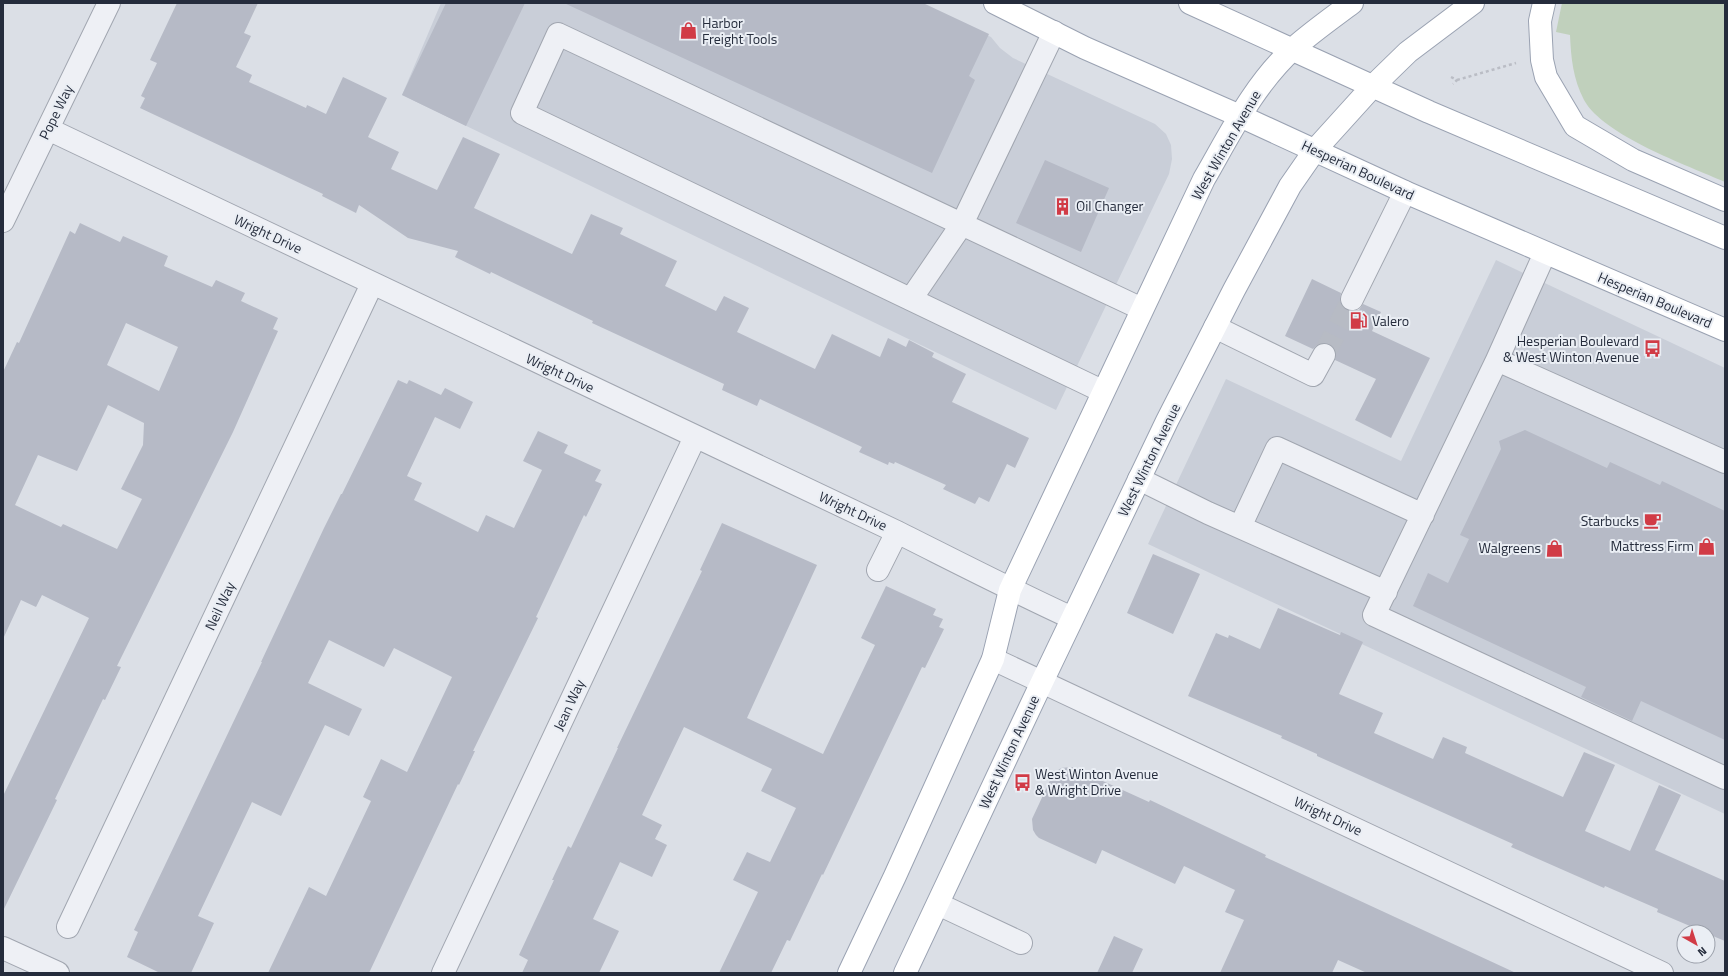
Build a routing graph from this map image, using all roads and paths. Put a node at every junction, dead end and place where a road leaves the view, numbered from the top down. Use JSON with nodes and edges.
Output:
{"nodes":[{"id":1,"x":109,"y":3,"type":"edge"},
{"id":2,"x":995,"y":3,"type":"edge"},
{"id":3,"x":1190,"y":3,"type":"edge"},
{"id":4,"x":1352,"y":3,"type":"edge"},
{"id":5,"x":1473,"y":3,"type":"edge"},
{"id":6,"x":1544,"y":3,"type":"edge"},
{"id":7,"x":1054,"y":32,"type":"junction"},
{"id":8,"x":1293,"y":49,"type":"junction"},
{"id":9,"x":1516,"y":63,"type":"dead end"},
{"id":10,"x":1451,"y":77,"type":"dead end"},
{"id":11,"x":1457,"y":80,"type":"junction"},
{"id":12,"x":1453,"y":84,"type":"dead end"},
{"id":13,"x":1372,"y":87,"type":"junction"},
{"id":14,"x":1240,"y":116,"type":"junction"},
{"id":15,"x":48,"y":129,"type":"junction"},
{"id":16,"x":1315,"y":150,"type":"junction"},
{"id":17,"x":1405,"y":192,"type":"junction"},
{"id":18,"x":1725,"y":200,"type":"edge"},
{"id":19,"x":3,"y":221,"type":"edge"},
{"id":20,"x":962,"y":224,"type":"junction"},
{"id":21,"x":1725,"y":238,"type":"edge"},
{"id":22,"x":1545,"y":253,"type":"junction"},
{"id":23,"x":372,"y":284,"type":"junction"},
{"id":24,"x":911,"y":299,"type":"junction"},
{"id":25,"x":1352,"y":299,"type":"tunnel mouth"},
{"id":26,"x":1142,"y":308,"type":"junction"},
{"id":27,"x":1215,"y":327,"type":"junction"},
{"id":28,"x":1725,"y":330,"type":"edge"},
{"id":29,"x":1324,"y":355,"type":"tunnel mouth"},
{"id":30,"x":1497,"y":360,"type":"junction"},
{"id":31,"x":1102,"y":391,"type":"junction"},
{"id":32,"x":696,"y":437,"type":"junction"},
{"id":33,"x":1725,"y":462,"type":"edge"},
{"id":34,"x":1139,"y":480,"type":"junction"},
{"id":35,"x":1423,"y":515,"type":"junction"},
{"id":36,"x":1240,"y":527,"type":"junction"},
{"id":37,"x":897,"y":532,"type":"junction"},
{"id":38,"x":878,"y":570,"type":"dead end"},
{"id":39,"x":1010,"y":590,"type":"junction"},
{"id":40,"x":1386,"y":592,"type":"junction"},
{"id":41,"x":1072,"y":618,"type":"junction"},
{"id":42,"x":993,"y":659,"type":"junction"},
{"id":43,"x":1042,"y":682,"type":"junction"},
{"id":44,"x":1725,"y":778,"type":"edge"},
{"id":45,"x":938,"y":904,"type":"junction"},
{"id":46,"x":68,"y":927,"type":"dead end"},
{"id":47,"x":1021,"y":943,"type":"dead end"},
{"id":48,"x":3,"y":948,"type":"edge"},
{"id":49,"x":58,"y":973,"type":"edge"},
{"id":50,"x":443,"y":973,"type":"edge"},
{"id":51,"x":849,"y":973,"type":"edge"},
{"id":52,"x":905,"y":973,"type":"edge"},
{"id":53,"x":1662,"y":973,"type":"edge"}],
"edges":[{"from":1,"to":15,"type":"street","name":"Pope Way"},
{"from":2,"to":7,"type":"main road","name":"Hesperian Boulevard"},
{"from":3,"to":8,"type":"main road"},
{"from":4,"to":8,"type":"main road","name":"West Winton Avenue"},
{"from":5,"to":13,"type":"main road","name":"West Winton Avenue"},
{"from":6,"to":18,"type":"main road"},
{"from":7,"to":14,"type":"main road","name":"Hesperian Boulevard"},
{"from":7,"to":20,"type":"street"},
{"from":8,"to":13,"type":"main road"},
{"from":8,"to":14,"type":"main road","name":"West Winton Avenue"},
{"from":9,"to":11,"type":"path"},
{"from":10,"to":11,"type":"path"},
{"from":11,"to":12,"type":"path"},
{"from":13,"to":16,"type":"main road","name":"West Winton Avenue"},
{"from":13,"to":21,"type":"main road"},
{"from":14,"to":16,"type":"main road","name":"Hesperian Boulevard"},
{"from":14,"to":26,"type":"main road","name":"West Winton Avenue"},
{"from":15,"to":19,"type":"street","name":"Pope Way"},
{"from":15,"to":23,"type":"street","name":"Wright Drive"},
{"from":16,"to":17,"type":"main road","name":"Hesperian Boulevard"},
{"from":16,"to":27,"type":"main road","name":"West Winton Avenue"},
{"from":17,"to":22,"type":"main road","name":"Hesperian Boulevard"},
{"from":17,"to":25,"type":"street"},
{"from":20,"to":24,"type":"street"},
{"from":20,"to":24,"type":"street"},
{"from":20,"to":26,"type":"street"},
{"from":22,"to":28,"type":"main road","name":"Hesperian Boulevard"},
{"from":22,"to":30,"type":"street"},
{"from":23,"to":32,"type":"street","name":"Wright Drive"},
{"from":23,"to":46,"type":"street","name":"Neil Way"},
{"from":24,"to":31,"type":"street"},
{"from":26,"to":31,"type":"main road","name":"West Winton Avenue"},
{"from":27,"to":29,"type":"street"},
{"from":27,"to":34,"type":"main road","name":"West Winton Avenue"},
{"from":30,"to":33,"type":"street"},
{"from":30,"to":35,"type":"street"},
{"from":31,"to":39,"type":"main road","name":"West Winton Avenue"},
{"from":32,"to":37,"type":"street","name":"Wright Drive"},
{"from":32,"to":50,"type":"street","name":"Jean Way"},
{"from":34,"to":36,"type":"street"},
{"from":34,"to":41,"type":"main road","name":"West Winton Avenue"},
{"from":35,"to":36,"type":"street"},
{"from":35,"to":40,"type":"street"},
{"from":36,"to":40,"type":"street"},
{"from":37,"to":38,"type":"street"},
{"from":37,"to":39,"type":"street","name":"Wright Drive"},
{"from":39,"to":41,"type":"street","name":"Wright Drive"},
{"from":39,"to":42,"type":"main road","name":"West Winton Avenue"},
{"from":40,"to":44,"type":"street"},
{"from":41,"to":43,"type":"main road","name":"West Winton Avenue"},
{"from":42,"to":43,"type":"street","name":"Wright Drive"},
{"from":42,"to":51,"type":"main road","name":"West Winton Avenue"},
{"from":43,"to":45,"type":"main road","name":"West Winton Avenue"},
{"from":43,"to":53,"type":"street","name":"Wright Drive"},
{"from":45,"to":47,"type":"street"},
{"from":45,"to":52,"type":"main road","name":"West Winton Avenue"},
{"from":48,"to":49,"type":"street"}]}
